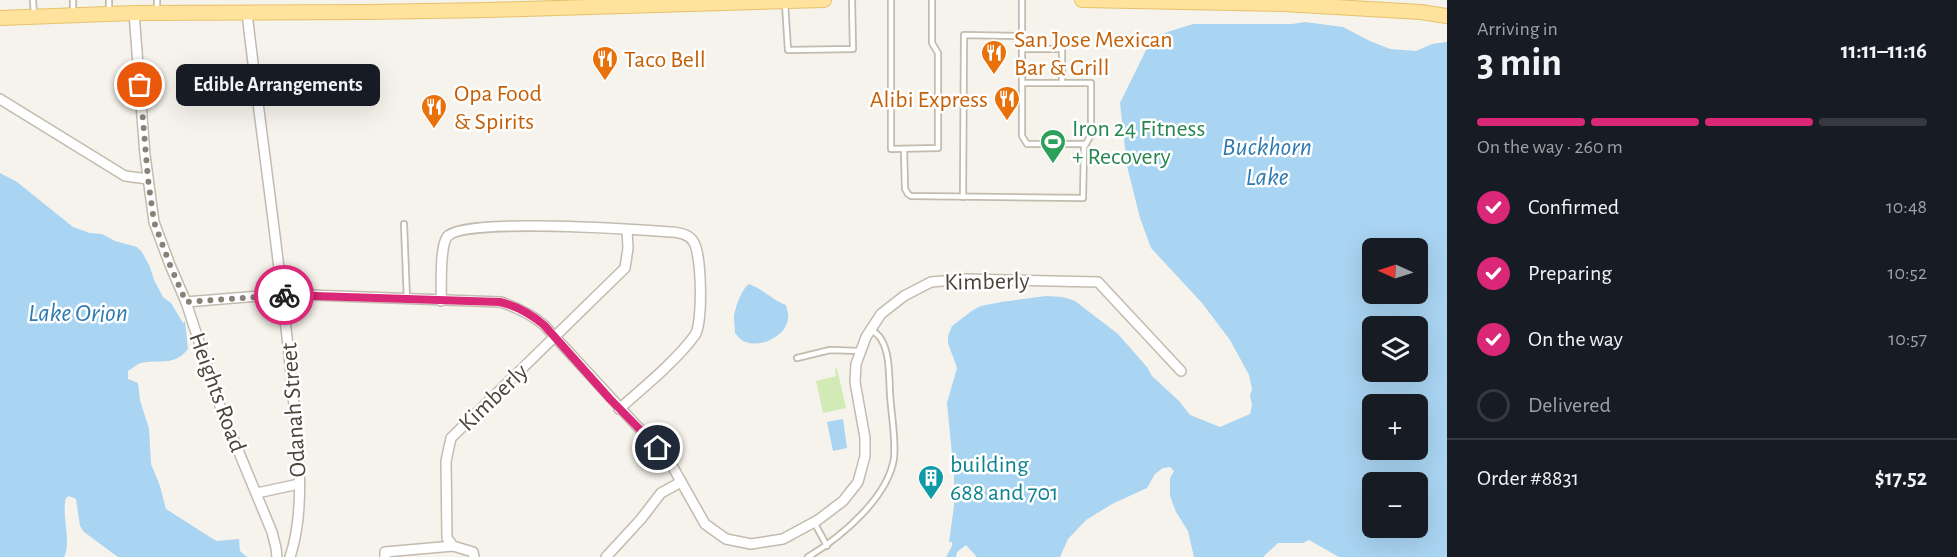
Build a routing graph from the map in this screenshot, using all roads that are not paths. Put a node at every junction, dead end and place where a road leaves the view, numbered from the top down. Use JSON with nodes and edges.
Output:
{"nodes":[{"id":1,"x":33,"y":0,"type":"edge"},
{"id":2,"x":73,"y":0,"type":"edge"},
{"id":3,"x":109,"y":0,"type":"edge"},
{"id":4,"x":824,"y":0,"type":"edge"},
{"id":5,"x":852,"y":0,"type":"edge"},
{"id":6,"x":891,"y":0,"type":"edge"},
{"id":7,"x":932,"y":0,"type":"edge"},
{"id":8,"x":1022,"y":0,"type":"edge"},
{"id":9,"x":1082,"y":0,"type":"edge"},
{"id":10,"x":727,"y":1,"type":"edge"},
{"id":11,"x":785,"y":1,"type":"edge"},
{"id":12,"x":681,"y":2,"type":"edge"},
{"id":13,"x":1285,"y":2,"type":"edge"},
{"id":14,"x":593,"y":3,"type":"edge"},
{"id":15,"x":488,"y":5,"type":"edge"},
{"id":16,"x":1381,"y":5,"type":"edge"},
{"id":17,"x":157,"y":6,"type":"edge"},
{"id":18,"x":399,"y":6,"type":"edge"},
{"id":19,"x":244,"y":10,"type":"junction"},
{"id":20,"x":134,"y":13,"type":"junction"},
{"id":21,"x":110,"y":14,"type":"junction"},
{"id":22,"x":73,"y":16,"type":"junction"},
{"id":23,"x":1447,"y":16,"type":"edge"},
{"id":24,"x":34,"y":17,"type":"junction"},
{"id":25,"x":0,"y":18,"type":"edge"},
{"id":26,"x":1022,"y":36,"type":"junction"},
{"id":27,"x":1022,"y":49,"type":"junction"},
{"id":28,"x":1022,"y":83,"type":"junction"},
{"id":29,"x":1062,"y":83,"type":"junction"},
{"id":30,"x":0,"y":99,"type":"edge"},
{"id":31,"x":1086,"y":144,"type":"junction"},
{"id":32,"x":904,"y":149,"type":"junction"},
{"id":33,"x":148,"y":179,"type":"junction"},
{"id":34,"x":963,"y":197,"type":"junction"},
{"id":35,"x":404,"y":225,"type":"dead end"},
{"id":36,"x":627,"y":230,"type":"junction"},
{"id":37,"x":283,"y":294,"type":"junction"},
{"id":38,"x":407,"y":300,"type":"junction"},
{"id":39,"x":441,"y":301,"type":"junction"},
{"id":40,"x":186,"y":302,"type":"junction"},
{"id":41,"x":871,"y":329,"type":"junction"},
{"id":42,"x":555,"y":337,"type":"junction"},
{"id":43,"x":861,"y":351,"type":"junction"},
{"id":44,"x":797,"y":358,"type":"dead end"},
{"id":45,"x":1181,"y":371,"type":"dead end"},
{"id":46,"x":619,"y":409,"type":"junction"},
{"id":47,"x":681,"y":482,"type":"junction"},
{"id":48,"x":298,"y":484,"type":"junction"},
{"id":49,"x":256,"y":493,"type":"junction"},
{"id":50,"x":814,"y":522,"type":"junction"},
{"id":51,"x":453,"y":546,"type":"junction"},
{"id":52,"x":827,"y":546,"type":"junction"},
{"id":53,"x":276,"y":557,"type":"edge"},
{"id":54,"x":290,"y":557,"type":"edge"},
{"id":55,"x":385,"y":557,"type":"edge"},
{"id":56,"x":474,"y":557,"type":"edge"},
{"id":57,"x":606,"y":557,"type":"edge"},
{"id":58,"x":808,"y":557,"type":"edge"}],
"edges":[{"from":1,"to":24,"type":"lane"},
{"from":2,"to":22,"type":"lane"},
{"from":3,"to":21,"type":"lane"},
{"from":4,"to":11,"type":"main road"},
{"from":5,"to":11,"type":"lane"},
{"from":6,"to":32,"type":"lane"},
{"from":7,"to":32,"type":"lane"},
{"from":8,"to":26,"type":"lane"},
{"from":9,"to":13,"type":"main road"},
{"from":10,"to":11,"type":"main road"},
{"from":10,"to":12,"type":"main road"},
{"from":12,"to":14,"type":"main road"},
{"from":13,"to":16,"type":"main road"},
{"from":14,"to":15,"type":"main road"},
{"from":15,"to":18,"type":"main road"},
{"from":16,"to":23,"type":"main road"},
{"from":17,"to":19,"type":"main road"},
{"from":17,"to":20,"type":"main road"},
{"from":18,"to":19,"type":"main road"},
{"from":19,"to":37,"type":"street","name":"Odanah Street"},
{"from":20,"to":21,"type":"main road"},
{"from":20,"to":33,"type":"street","name":"Heights Road"},
{"from":21,"to":22,"type":"main road"},
{"from":22,"to":24,"type":"main road"},
{"from":24,"to":25,"type":"main road"},
{"from":26,"to":27,"type":"lane"},
{"from":26,"to":34,"type":"lane"},
{"from":27,"to":28,"type":"lane"},
{"from":27,"to":29,"type":"lane"},
{"from":28,"to":29,"type":"lane"},
{"from":28,"to":31,"type":"lane"},
{"from":29,"to":31,"type":"lane"},
{"from":30,"to":33,"type":"street"},
{"from":31,"to":34,"type":"lane"},
{"from":32,"to":34,"type":"lane"},
{"from":33,"to":40,"type":"street","name":"Heights Road"},
{"from":35,"to":38,"type":"lane"},
{"from":36,"to":39,"type":"street"},
{"from":36,"to":42,"type":"street"},
{"from":36,"to":46,"type":"street"},
{"from":37,"to":38,"type":"street","name":"Kimberly"},
{"from":37,"to":40,"type":"street","name":"Kimberly"},
{"from":37,"to":48,"type":"street","name":"Odanah Street"},
{"from":38,"to":39,"type":"street","name":"Kimberly"},
{"from":39,"to":42,"type":"street","name":"Kimberly"},
{"from":40,"to":49,"type":"street","name":"Heights Road"},
{"from":41,"to":43,"type":"street","name":"Kimberly"},
{"from":41,"to":45,"type":"street","name":"Kimberly"},
{"from":41,"to":52,"type":"lane"},
{"from":42,"to":46,"type":"street","name":"Kimberly"},
{"from":42,"to":51,"type":"street","name":"Kimberly"},
{"from":43,"to":44,"type":"lane"},
{"from":43,"to":50,"type":"street","name":"Kimberly"},
{"from":46,"to":47,"type":"street","name":"Kimberly"},
{"from":47,"to":50,"type":"street","name":"Kimberly"},
{"from":47,"to":57,"type":"street"},
{"from":48,"to":49,"type":"street"},
{"from":48,"to":54,"type":"street","name":"Odanah Street"},
{"from":49,"to":53,"type":"street","name":"Heights Road"},
{"from":50,"to":52,"type":"lane"},
{"from":51,"to":55,"type":"street"},
{"from":51,"to":56,"type":"street"},
{"from":52,"to":58,"type":"lane"}]}
